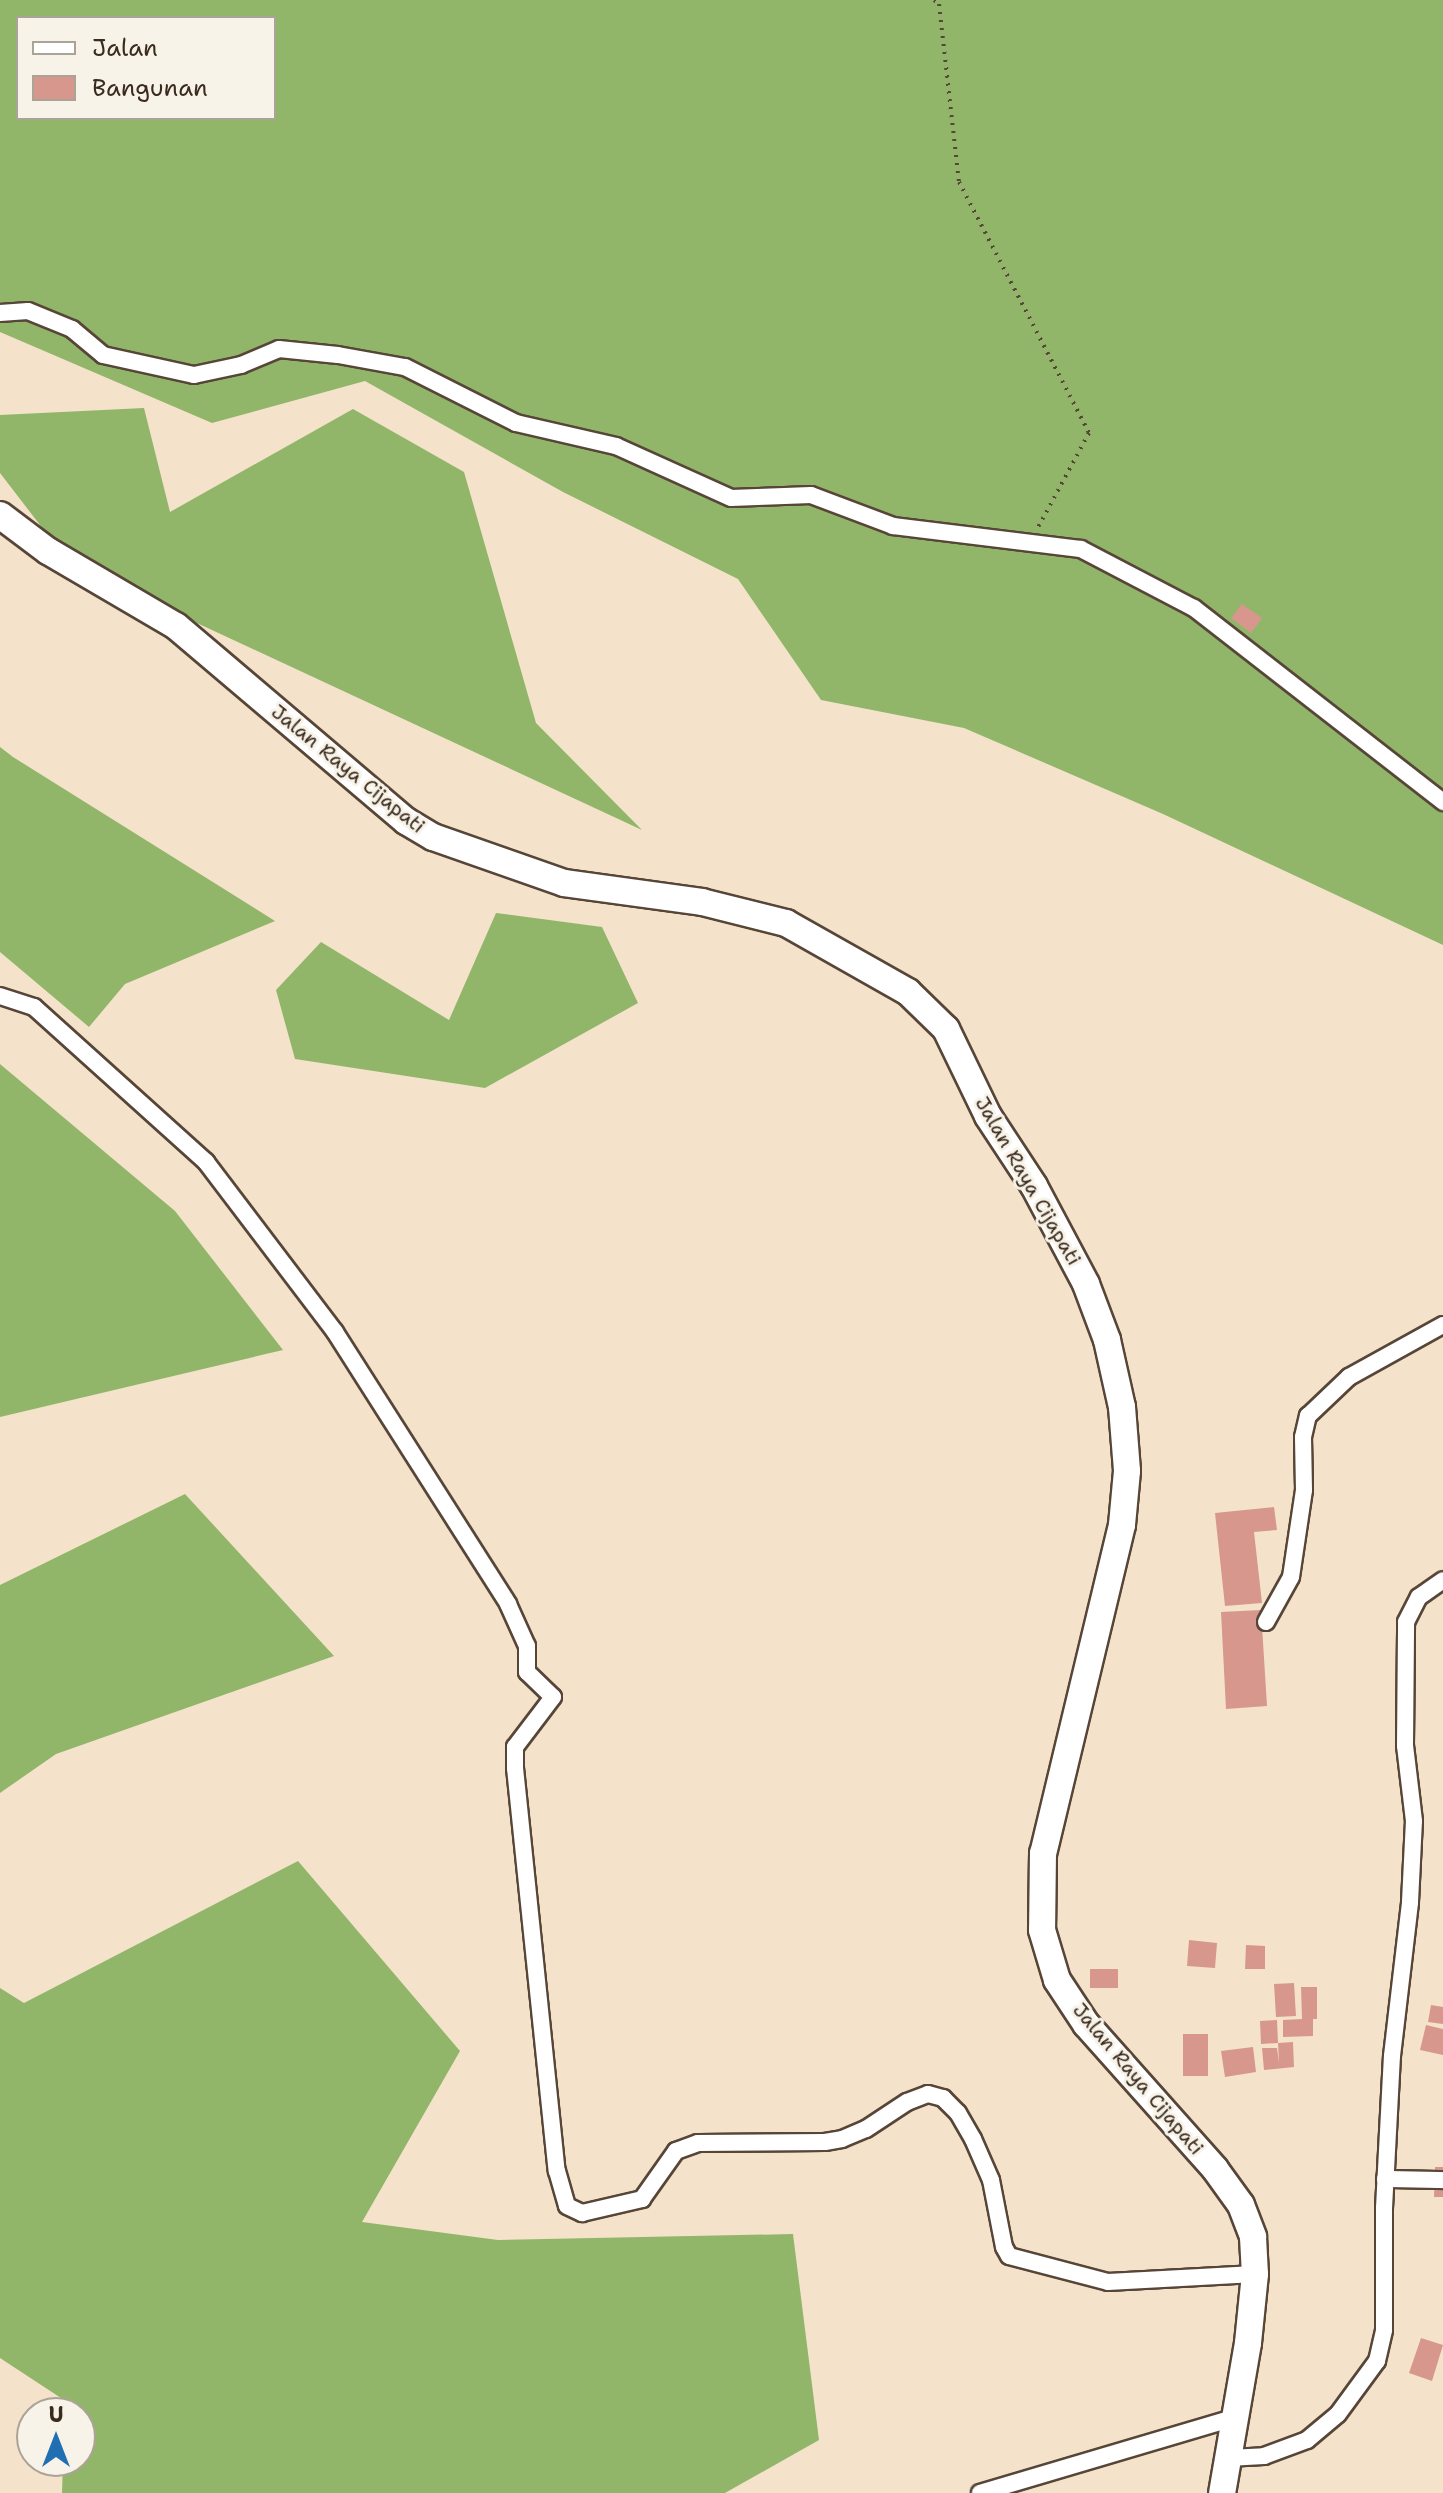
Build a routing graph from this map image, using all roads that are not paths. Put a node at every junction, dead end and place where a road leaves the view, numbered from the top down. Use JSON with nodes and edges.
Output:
{"nodes":[{"id":1,"x":0,"y":313,"type":"edge"},
{"id":2,"x":0,"y":515,"type":"edge"},
{"id":3,"x":1443,"y":802,"type":"edge"},
{"id":4,"x":0,"y":996,"type":"edge"},
{"id":5,"x":1443,"y":1325,"type":"edge"},
{"id":6,"x":1443,"y":1580,"type":"edge"},
{"id":7,"x":1266,"y":1622,"type":"dead end"},
{"id":8,"x":1385,"y":2179,"type":"junction"},
{"id":9,"x":1443,"y":2180,"type":"edge"},
{"id":10,"x":1255,"y":2274,"type":"junction"},
{"id":11,"x":1234,"y":2418,"type":"junction"},
{"id":12,"x":1228,"y":2458,"type":"junction"},
{"id":13,"x":980,"y":2493,"type":"edge"},
{"id":14,"x":1222,"y":2493,"type":"edge"}],
"edges":[{"from":1,"to":3,"type":"street"},
{"from":2,"to":10,"type":"main road","name":"Jalan Raya Cijapati"},
{"from":4,"to":10,"type":"street"},
{"from":5,"to":7,"type":"street"},
{"from":6,"to":8,"type":"street"},
{"from":8,"to":9,"type":"street"},
{"from":8,"to":12,"type":"street"},
{"from":10,"to":11,"type":"main road","name":"Jalan Raya Cijapati"},
{"from":11,"to":12,"type":"main road","name":"Jalan Raya Cijapati"},
{"from":11,"to":13,"type":"street"},
{"from":12,"to":14,"type":"main road","name":"Jalan Raya Cijapati"}]}
